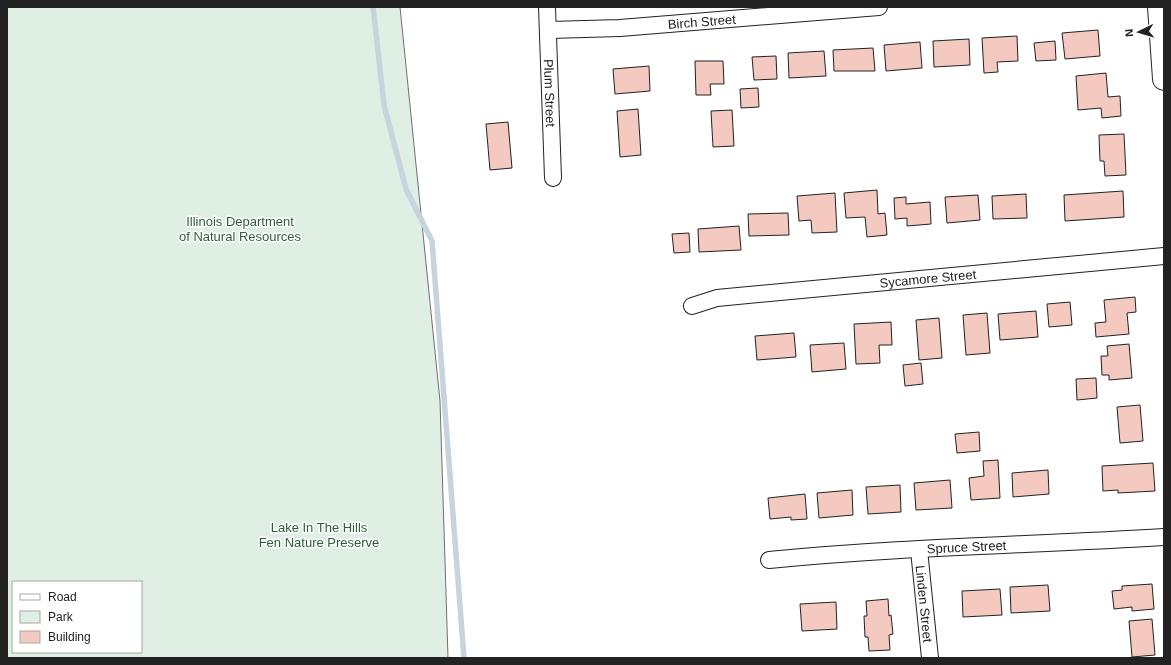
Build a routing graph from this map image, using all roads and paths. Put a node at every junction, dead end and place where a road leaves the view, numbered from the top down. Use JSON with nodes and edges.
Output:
{"nodes":[{"id":1,"x":547,"y":7,"type":"edge"},
{"id":2,"x":879,"y":7,"type":"edge"},
{"id":3,"x":1159,"y":7,"type":"edge"},
{"id":4,"x":549,"y":30,"type":"junction"},
{"id":5,"x":1164,"y":79,"type":"edge"},
{"id":6,"x":553,"y":178,"type":"dead end"},
{"id":7,"x":1164,"y":256,"type":"edge"},
{"id":8,"x":692,"y":306,"type":"dead end"},
{"id":9,"x":1164,"y":537,"type":"edge"},
{"id":10,"x":919,"y":550,"type":"junction"},
{"id":11,"x":769,"y":560,"type":"dead end"},
{"id":12,"x":930,"y":658,"type":"edge"}],
"edges":[{"from":1,"to":4,"type":"street","name":"Plum Street"},
{"from":2,"to":4,"type":"street","name":"Birch Street"},
{"from":3,"to":5,"type":"street"},
{"from":4,"to":6,"type":"street","name":"Plum Street"},
{"from":7,"to":8,"type":"street","name":"Sycamore Street"},
{"from":9,"to":10,"type":"street","name":"Spruce Street"},
{"from":10,"to":11,"type":"street","name":"Spruce Street"},
{"from":10,"to":12,"type":"street","name":"Linden Street"}]}
